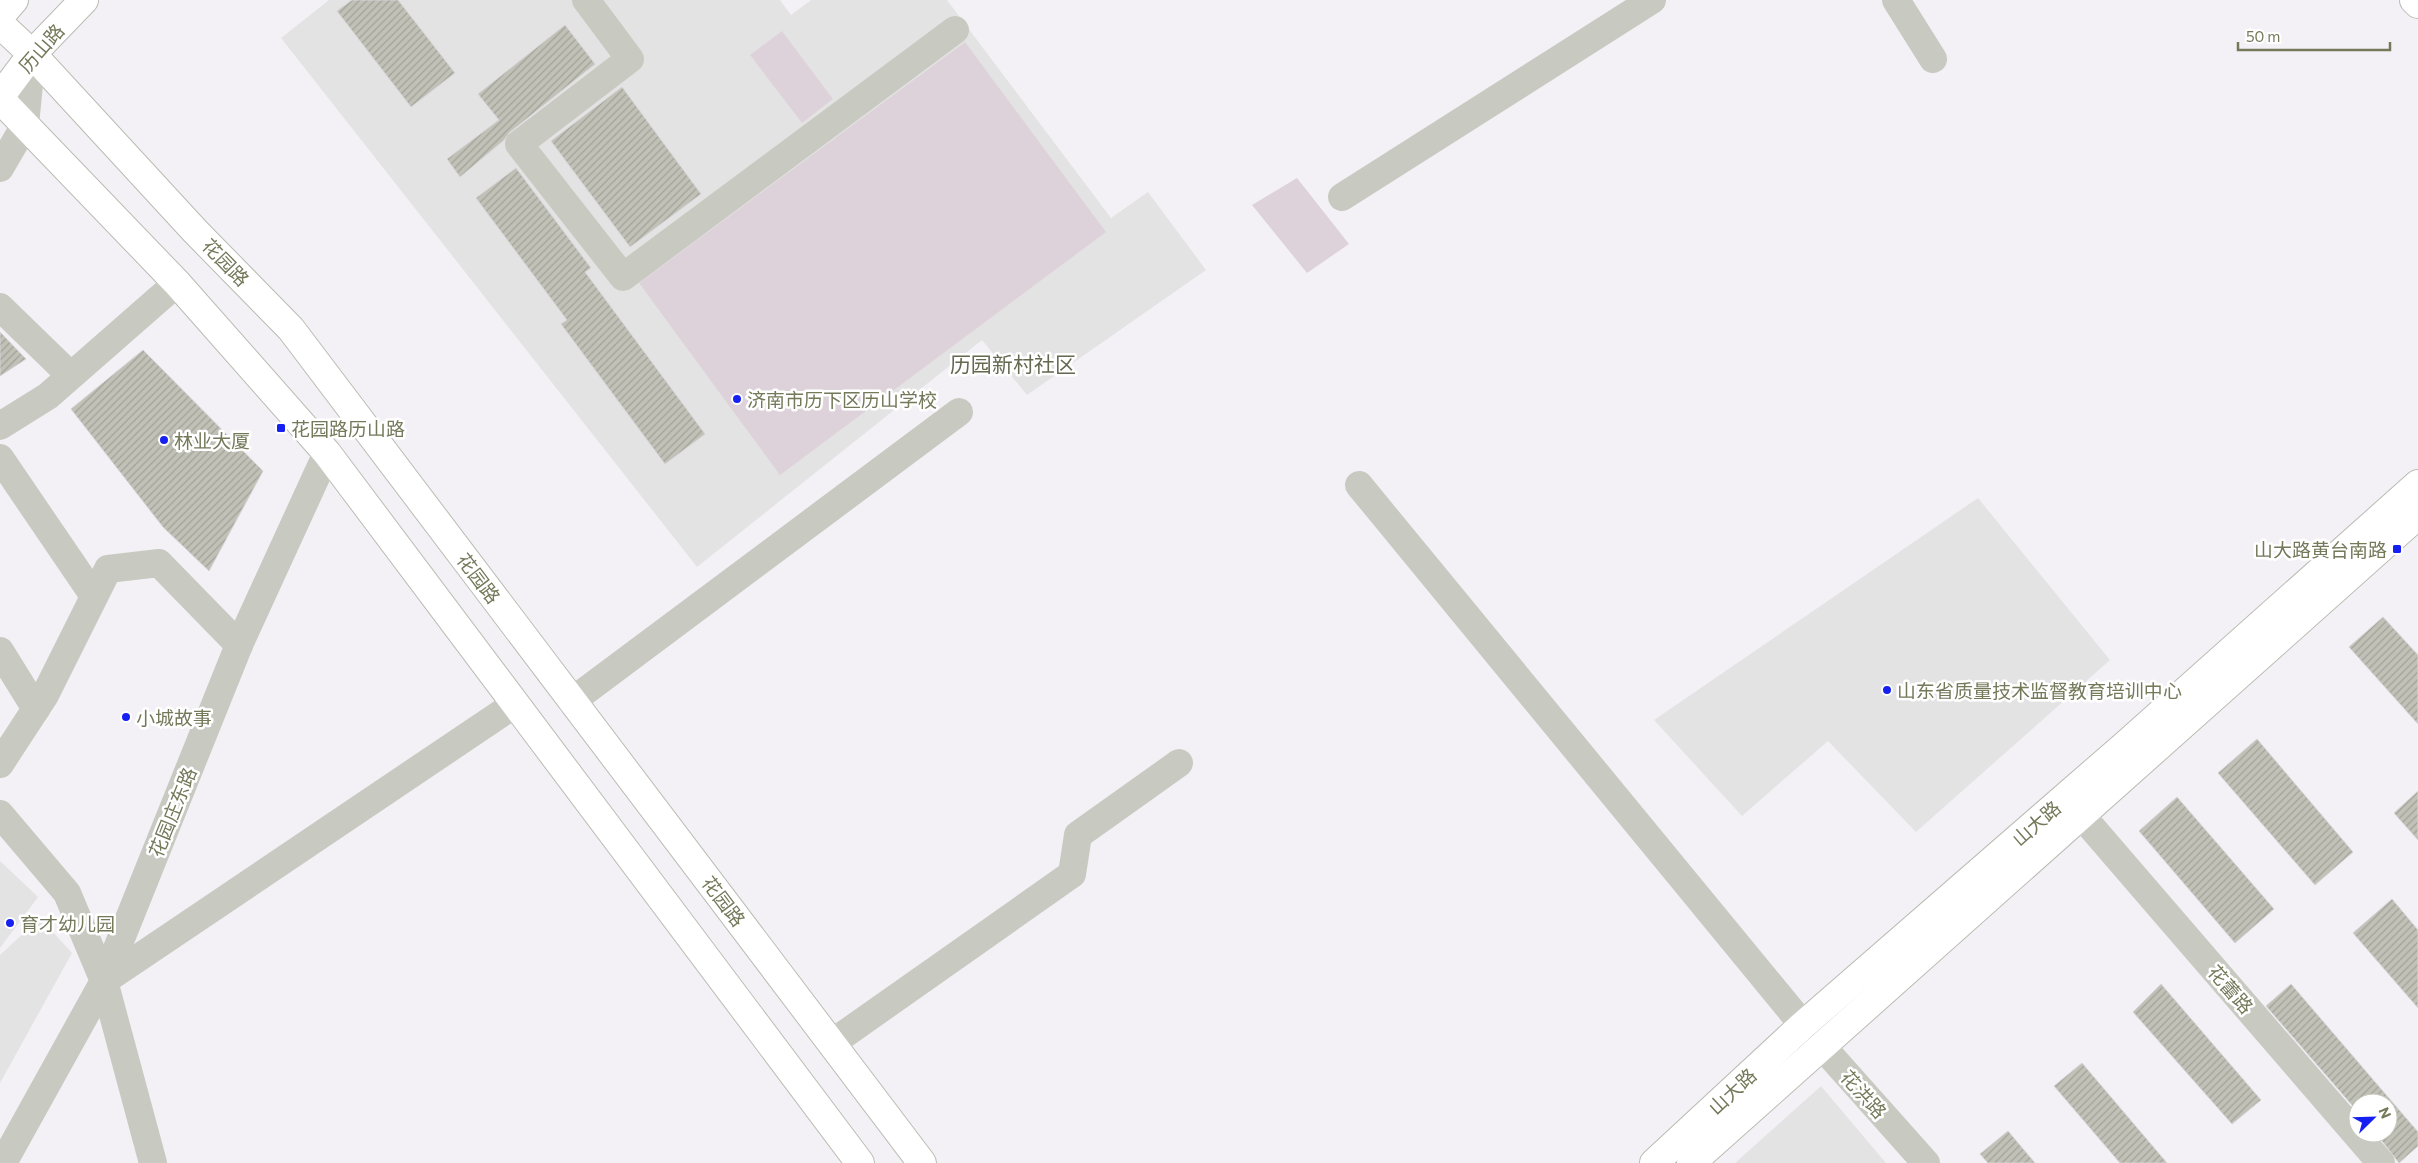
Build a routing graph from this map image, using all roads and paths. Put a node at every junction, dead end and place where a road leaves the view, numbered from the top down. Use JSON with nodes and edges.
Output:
{"nodes":[{"id":1,"x":14,"y":0,"type":"edge"},
{"id":2,"x":84,"y":0,"type":"edge"},
{"id":3,"x":586,"y":0,"type":"edge"},
{"id":4,"x":1652,"y":0,"type":"edge"},
{"id":5,"x":1896,"y":0,"type":"edge"},
{"id":6,"x":2414,"y":0,"type":"edge"},
{"id":7,"x":2418,"y":4,"type":"edge"},
{"id":8,"x":0,"y":16,"type":"edge"},
{"id":9,"x":0,"y":24,"type":"edge"},
{"id":10,"x":955,"y":30,"type":"dead end"},
{"id":11,"x":32,"y":54,"type":"junction"},
{"id":12,"x":1933,"y":59,"type":"dead end"},
{"id":13,"x":0,"y":98,"type":"edge"},
{"id":14,"x":25,"y":124,"type":"junction"},
{"id":15,"x":0,"y":168,"type":"edge"},
{"id":16,"x":1342,"y":197,"type":"dead end"},
{"id":17,"x":177,"y":283,"type":"junction"},
{"id":18,"x":0,"y":307,"type":"edge"},
{"id":19,"x":70,"y":375,"type":"junction"},
{"id":20,"x":959,"y":412,"type":"dead end"},
{"id":21,"x":0,"y":426,"type":"edge"},
{"id":22,"x":327,"y":454,"type":"junction"},
{"id":23,"x":0,"y":458,"type":"edge"},
{"id":24,"x":2418,"y":484,"type":"edge"},
{"id":25,"x":1360,"y":485,"type":"dead end"},
{"id":26,"x":2418,"y":515,"type":"edge"},
{"id":27,"x":94,"y":596,"type":"junction"},
{"id":28,"x":239,"y":644,"type":"junction"},
{"id":29,"x":0,"y":651,"type":"edge"},
{"id":30,"x":572,"y":701,"type":"junction"},
{"id":31,"x":515,"y":704,"type":"junction"},
{"id":32,"x":36,"y":709,"type":"junction"},
{"id":33,"x":1179,"y":763,"type":"dead end"},
{"id":34,"x":0,"y":764,"type":"edge"},
{"id":35,"x":0,"y":814,"type":"edge"},
{"id":36,"x":2081,"y":816,"type":"junction"},
{"id":37,"x":104,"y":982,"type":"junction"},
{"id":38,"x":1803,"y":1025,"type":"junction"},
{"id":39,"x":832,"y":1043,"type":"junction"},
{"id":40,"x":1820,"y":1046,"type":"junction"},
{"id":41,"x":3,"y":1163,"type":"edge"},
{"id":42,"x":153,"y":1163,"type":"edge"},
{"id":43,"x":860,"y":1163,"type":"edge"},
{"id":44,"x":922,"y":1163,"type":"edge"},
{"id":45,"x":1654,"y":1163,"type":"edge"},
{"id":46,"x":1691,"y":1163,"type":"edge"},
{"id":47,"x":1926,"y":1163,"type":"edge"},
{"id":48,"x":2381,"y":1163,"type":"edge"}],
"edges":[{"from":1,"to":8,"type":"main road"},
{"from":2,"to":11,"type":"main road","name":"历山路"},
{"from":3,"to":10,"type":"street"},
{"from":4,"to":16,"type":"street"},
{"from":5,"to":12,"type":"street"},
{"from":6,"to":7,"type":"main road"},
{"from":9,"to":11,"type":"main road","name":"花园路"},
{"from":11,"to":13,"type":"main road","name":"历山路"},
{"from":11,"to":14,"type":"street"},
{"from":11,"to":30,"type":"main road","name":"花园路"},
{"from":13,"to":14,"type":"main road"},
{"from":14,"to":15,"type":"street"},
{"from":14,"to":17,"type":"main road"},
{"from":17,"to":19,"type":"street"},
{"from":17,"to":22,"type":"main road"},
{"from":18,"to":19,"type":"street"},
{"from":19,"to":21,"type":"street"},
{"from":20,"to":30,"type":"street"},
{"from":22,"to":28,"type":"street","name":"花园庄东路"},
{"from":22,"to":31,"type":"main road"},
{"from":23,"to":27,"type":"street"},
{"from":24,"to":38,"type":"main road","name":"山大路"},
{"from":25,"to":38,"type":"street","name":"花洪路"},
{"from":26,"to":36,"type":"main road","name":"山大路"},
{"from":27,"to":28,"type":"street"},
{"from":27,"to":32,"type":"street"},
{"from":28,"to":37,"type":"street","name":"花园庄东路"},
{"from":29,"to":32,"type":"street"},
{"from":30,"to":39,"type":"main road","name":"花园路"},
{"from":31,"to":37,"type":"street"},
{"from":31,"to":43,"type":"main road"},
{"from":32,"to":34,"type":"street"},
{"from":33,"to":39,"type":"street"},
{"from":35,"to":37,"type":"street"},
{"from":36,"to":40,"type":"main road","name":"山大路"},
{"from":36,"to":48,"type":"street","name":"花蕾路"},
{"from":37,"to":41,"type":"street","name":"花园庄东路"},
{"from":37,"to":42,"type":"street"},
{"from":38,"to":40,"type":"street","name":"花洪路"},
{"from":38,"to":45,"type":"main road","name":"山大路"},
{"from":39,"to":44,"type":"main road","name":"花园路"},
{"from":40,"to":46,"type":"main road","name":"山大路"},
{"from":40,"to":47,"type":"street","name":"花洪路"}]}
